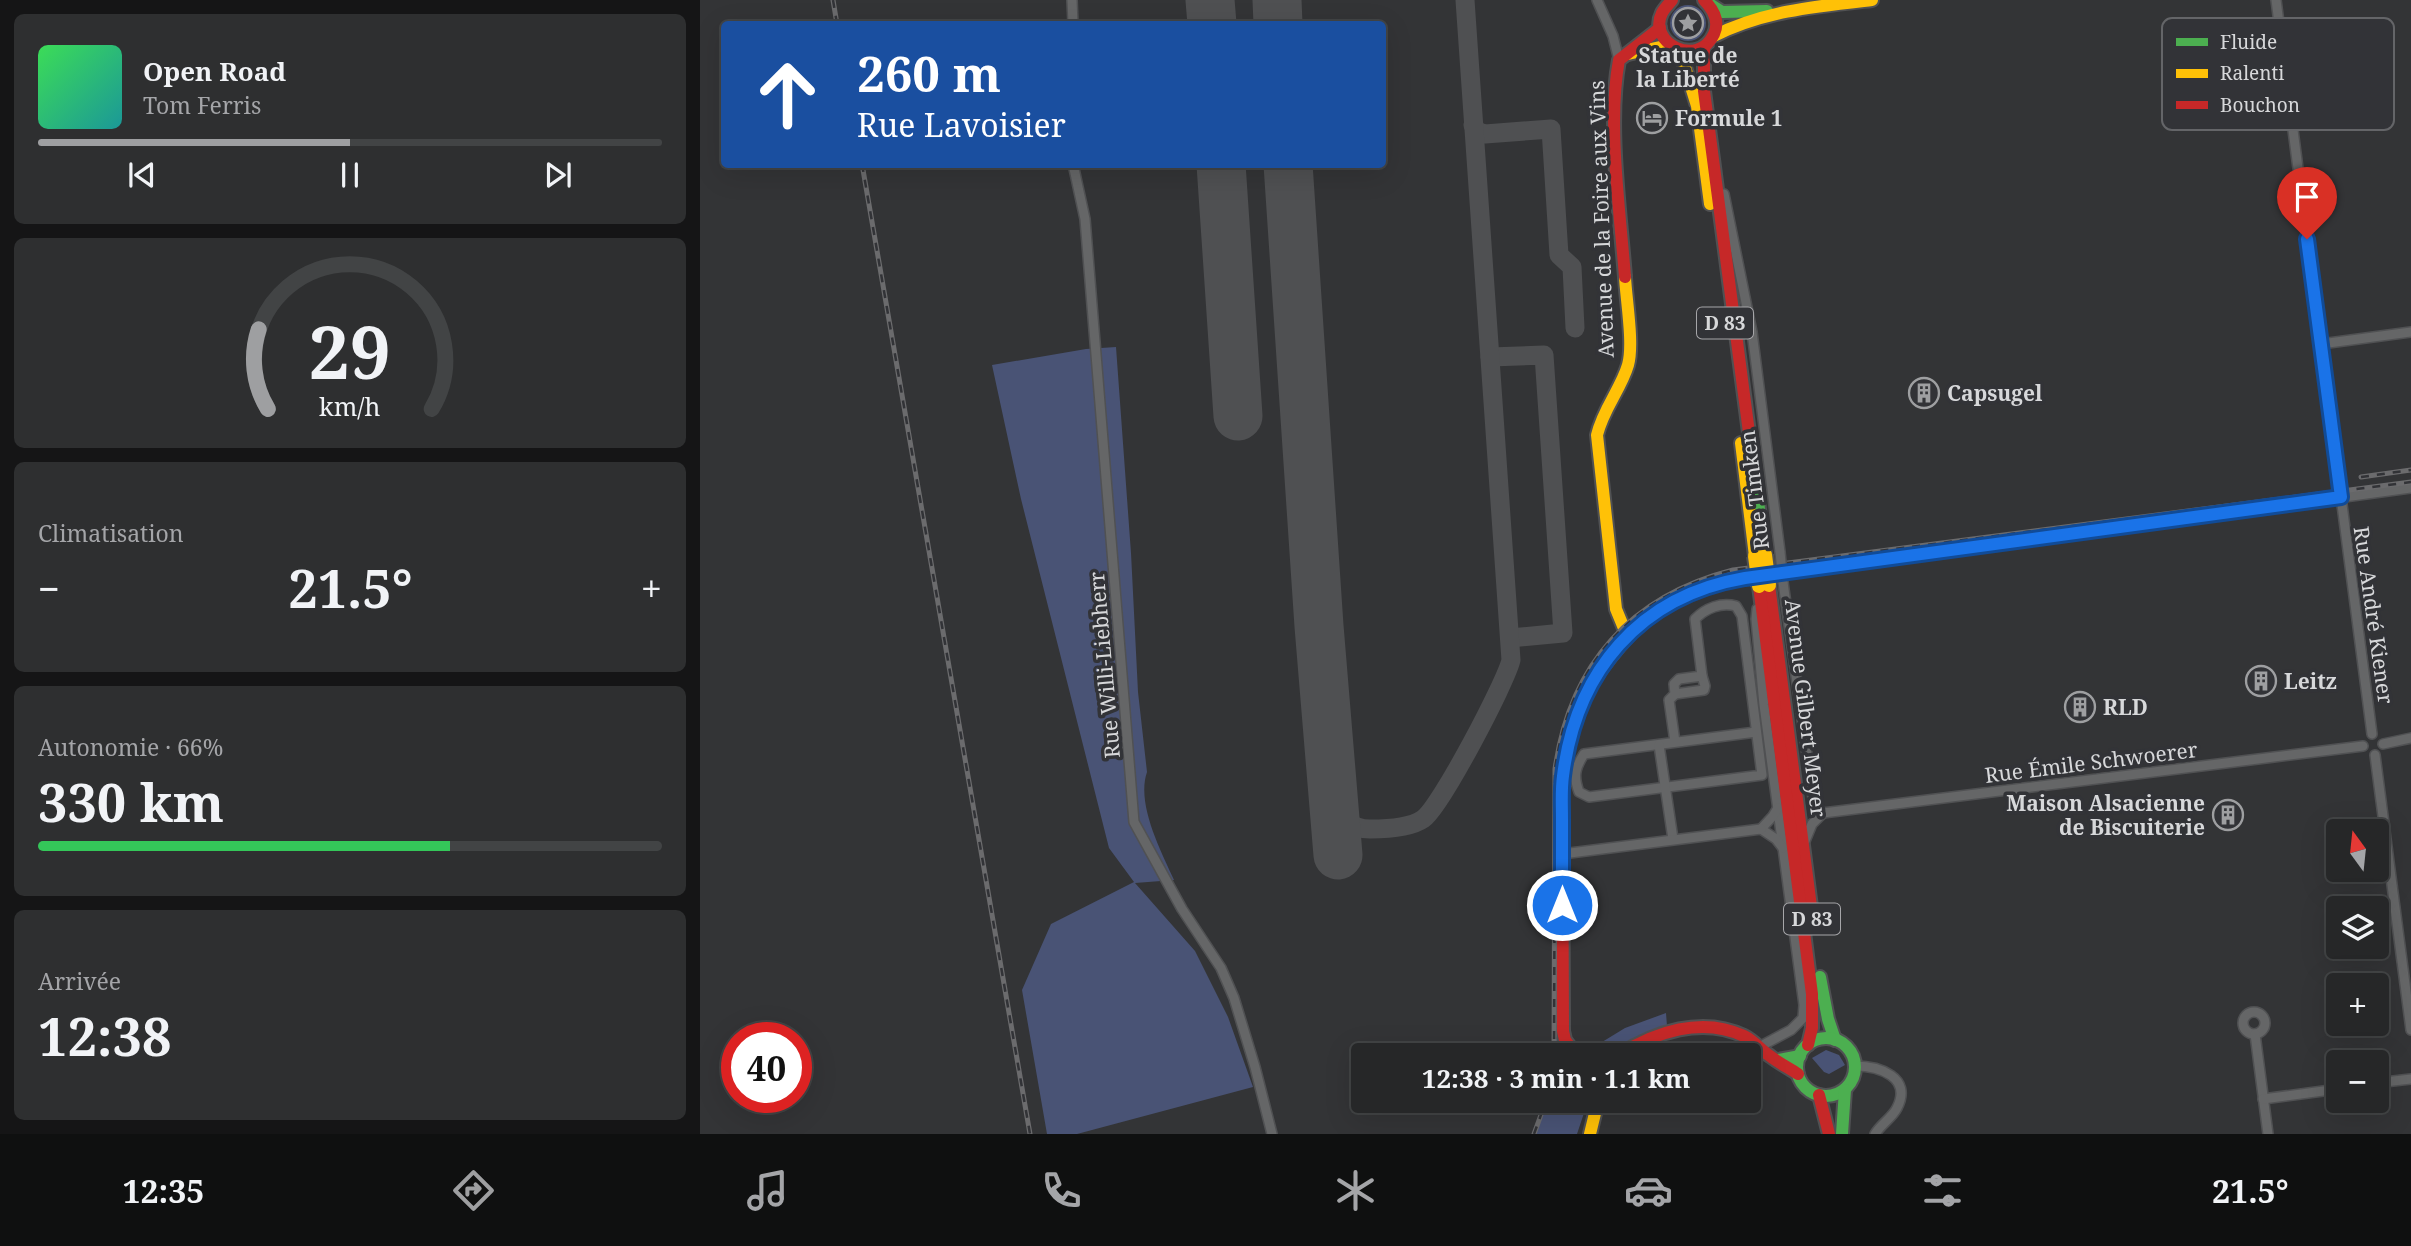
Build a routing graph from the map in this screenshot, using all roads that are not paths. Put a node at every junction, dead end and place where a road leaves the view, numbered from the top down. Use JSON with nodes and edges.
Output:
{"nodes":[{"id":1,"x":1072,"y":0,"type":"edge"},
{"id":2,"x":1597,"y":0,"type":"edge"},
{"id":3,"x":1672,"y":0,"type":"edge"},
{"id":4,"x":1871,"y":0,"type":"edge"},
{"id":5,"x":2276,"y":0,"type":"edge"},
{"id":6,"x":1706,"y":1,"type":"edge"},
{"id":7,"x":1806,"y":9,"type":"junction"},
{"id":8,"x":2278,"y":18,"type":"edge"},
{"id":9,"x":1073,"y":21,"type":"edge"},
{"id":10,"x":1660,"y":28,"type":"junction"},
{"id":11,"x":1613,"y":36,"type":"junction"},
{"id":12,"x":1709,"y":41,"type":"junction"},
{"id":13,"x":1674,"y":48,"type":"junction"},
{"id":14,"x":1625,"y":54,"type":"junction"},
{"id":15,"x":2293,"y":130,"type":"edge"},
{"id":16,"x":1714,"y":162,"type":"junction"},
{"id":17,"x":1074,"y":168,"type":"edge"},
{"id":18,"x":2411,"y":332,"type":"edge"},
{"id":19,"x":2321,"y":344,"type":"junction"},
{"id":20,"x":2411,"y":488,"type":"edge"},
{"id":21,"x":2341,"y":497,"type":"junction"},
{"id":22,"x":1767,"y":554,"type":"junction"},
{"id":23,"x":1770,"y":584,"type":"junction"},
{"id":24,"x":1630,"y":634,"type":"junction"},
{"id":25,"x":1702,"y":676,"type":"junction"},
{"id":26,"x":1675,"y":694,"type":"junction"},
{"id":27,"x":1764,"y":705,"type":"junction"},
{"id":28,"x":1756,"y":732,"type":"junction"},
{"id":29,"x":2372,"y":734,"type":"junction"},
{"id":30,"x":2411,"y":738,"type":"edge"},
{"id":31,"x":1675,"y":742,"type":"junction"},
{"id":32,"x":2383,"y":744,"type":"junction"},
{"id":33,"x":1659,"y":745,"type":"junction"},
{"id":34,"x":2363,"y":746,"type":"junction"},
{"id":35,"x":1770,"y":747,"type":"junction"},
{"id":36,"x":2375,"y":755,"type":"junction"},
{"id":37,"x":1665,"y":787,"type":"junction"},
{"id":38,"x":1778,"y":807,"type":"junction"},
{"id":39,"x":1823,"y":813,"type":"junction"},
{"id":40,"x":1761,"y":829,"type":"junction"},
{"id":41,"x":1673,"y":839,"type":"junction"},
{"id":42,"x":1803,"y":846,"type":"junction"},
{"id":43,"x":1784,"y":848,"type":"junction"},
{"id":44,"x":1562,"y":855,"type":"junction"},
{"id":45,"x":2411,"y":1030,"type":"edge"},
{"id":46,"x":2255,"y":1034,"type":"dead end"},
{"id":47,"x":1835,"y":1040,"type":"junction"},
{"id":48,"x":1567,"y":1043,"type":"edge"},
{"id":49,"x":1637,"y":1043,"type":"edge"},
{"id":50,"x":1753,"y":1043,"type":"edge"},
{"id":51,"x":1761,"y":1046,"type":"edge"},
{"id":52,"x":1761,"y":1048,"type":"edge"},
{"id":53,"x":1804,"y":1051,"type":"junction"},
{"id":54,"x":1778,"y":1060,"type":"junction"},
{"id":55,"x":1855,"y":1066,"type":"junction"},
{"id":56,"x":1798,"y":1074,"type":"junction"},
{"id":57,"x":2411,"y":1079,"type":"edge"},
{"id":58,"x":2389,"y":1082,"type":"edge"},
{"id":59,"x":1845,"y":1090,"type":"junction"},
{"id":60,"x":2326,"y":1091,"type":"edge"},
{"id":61,"x":1819,"y":1095,"type":"junction"},
{"id":62,"x":2263,"y":1099,"type":"junction"},
{"id":63,"x":1595,"y":1113,"type":"edge"},
{"id":64,"x":1272,"y":1134,"type":"edge"},
{"id":65,"x":1590,"y":1134,"type":"edge"},
{"id":66,"x":1829,"y":1134,"type":"edge"},
{"id":67,"x":1842,"y":1134,"type":"edge"},
{"id":68,"x":1875,"y":1134,"type":"edge"},
{"id":69,"x":2268,"y":1134,"type":"edge"}],
"edges":[{"from":1,"to":9,"type":"street"},
{"from":2,"to":11,"type":"street","name":"Avenue de la Foire aux Vins"},
{"from":3,"to":10,"type":"main road"},
{"from":4,"to":7,"type":"main road"},
{"from":5,"to":8,"type":"street","name":"Rue André Kiener"},
{"from":6,"to":7,"type":"main road"},
{"from":6,"to":12,"type":"main road","name":"Avenue Gilbert Meyer"},
{"from":7,"to":12,"type":"main road","name":"Avenue de la Foire aux Vins"},
{"from":10,"to":13,"type":"main road","name":"Avenue Gilbert Meyer"},
{"from":10,"to":14,"type":"main road"},
{"from":11,"to":14,"type":"street"},
{"from":11,"to":14,"type":"street","name":"Avenue de la Foire aux Vins"},
{"from":12,"to":13,"type":"main road","name":"Avenue de la Foire aux Vins"},
{"from":12,"to":16,"type":"main road","name":"Avenue Gilbert Meyer","number":"D 83"},
{"from":13,"to":14,"type":"main road","name":"Avenue de la Foire aux Vins"},
{"from":13,"to":22,"type":"main road","name":"Avenue Gilbert Meyer","number":"D 83"},
{"from":14,"to":24,"type":"main road","name":"Avenue de la Foire aux Vins"},
{"from":15,"to":19,"type":"street","name":"Rue André Kiener"},
{"from":16,"to":22,"type":"main road","name":"Avenue Gilbert Meyer","number":"D 83"},
{"from":16,"to":22,"type":"street","name":"Rue Timken"},
{"from":17,"to":64,"type":"street","name":"Rue Willi-Liebherr"},
{"from":18,"to":19,"type":"street"},
{"from":19,"to":21,"type":"street","name":"Rue André Kiener"},
{"from":20,"to":21,"type":"street"},
{"from":21,"to":24,"type":"street"},
{"from":21,"to":29,"type":"street","name":"Rue André Kiener"},
{"from":22,"to":23,"type":"main road","name":"Avenue Gilbert Meyer","number":"D 83","bridge":true},
{"from":22,"to":23,"type":"street","name":"Rue Timken","bridge":true},
{"from":23,"to":27,"type":"street","name":"Avenue Gilbert Meyer"},
{"from":23,"to":39,"type":"street","name":"Rue Timken"},
{"from":23,"to":42,"type":"main road","name":"Avenue Gilbert Meyer","number":"D 83"},
{"from":23,"to":53,"type":"main road","name":"Avenue Gilbert Meyer","number":"D 83"},
{"from":24,"to":44,"type":"main road"},
{"from":25,"to":26,"type":"street"},
{"from":25,"to":26,"type":"street"},
{"from":25,"to":28,"type":"street"},
{"from":26,"to":31,"type":"street"},
{"from":27,"to":28,"type":"street"},
{"from":27,"to":35,"type":"street","name":"Avenue Gilbert Meyer"},
{"from":28,"to":31,"type":"street"},
{"from":28,"to":35,"type":"street"},
{"from":28,"to":37,"type":"street"},
{"from":29,"to":32,"type":"street"},
{"from":29,"to":34,"type":"street"},
{"from":30,"to":32,"type":"street"},
{"from":31,"to":33,"type":"street"},
{"from":32,"to":36,"type":"street"},
{"from":33,"to":37,"type":"street"},
{"from":33,"to":37,"type":"street"},
{"from":34,"to":36,"type":"street"},
{"from":34,"to":39,"type":"street","name":"Rue Émile Schwoerer"},
{"from":35,"to":38,"type":"street","name":"Avenue Gilbert Meyer"},
{"from":36,"to":45,"type":"street"},
{"from":37,"to":41,"type":"street"},
{"from":38,"to":40,"type":"street"},
{"from":38,"to":43,"type":"street","name":"Avenue Gilbert Meyer"},
{"from":39,"to":42,"type":"street"},
{"from":40,"to":41,"type":"street"},
{"from":40,"to":43,"type":"street"},
{"from":41,"to":44,"type":"street"},
{"from":42,"to":47,"type":"main road","name":"Avenue Gilbert Meyer","number":"D 83"},
{"from":43,"to":51,"type":"street","name":"Avenue Gilbert Meyer"},
{"from":44,"to":48,"type":"main road"},
{"from":46,"to":62,"type":"street"},
{"from":47,"to":53,"type":"main road"},
{"from":47,"to":55,"type":"main road","name":"Avenue Gilbert Meyer"},
{"from":49,"to":50,"type":"main road"},
{"from":52,"to":54,"type":"main road"},
{"from":53,"to":54,"type":"main road"},
{"from":53,"to":56,"type":"main road","name":"Avenue Gilbert Meyer"},
{"from":54,"to":56,"type":"main road"},
{"from":55,"to":59,"type":"main road"},
{"from":55,"to":68,"type":"street"},
{"from":56,"to":61,"type":"main road"},
{"from":57,"to":58,"type":"street"},
{"from":59,"to":61,"type":"main road"},
{"from":59,"to":67,"type":"main road"},
{"from":60,"to":62,"type":"street"},
{"from":61,"to":66,"type":"main road"},
{"from":62,"to":69,"type":"street"},
{"from":63,"to":65,"type":"main road"}]}
